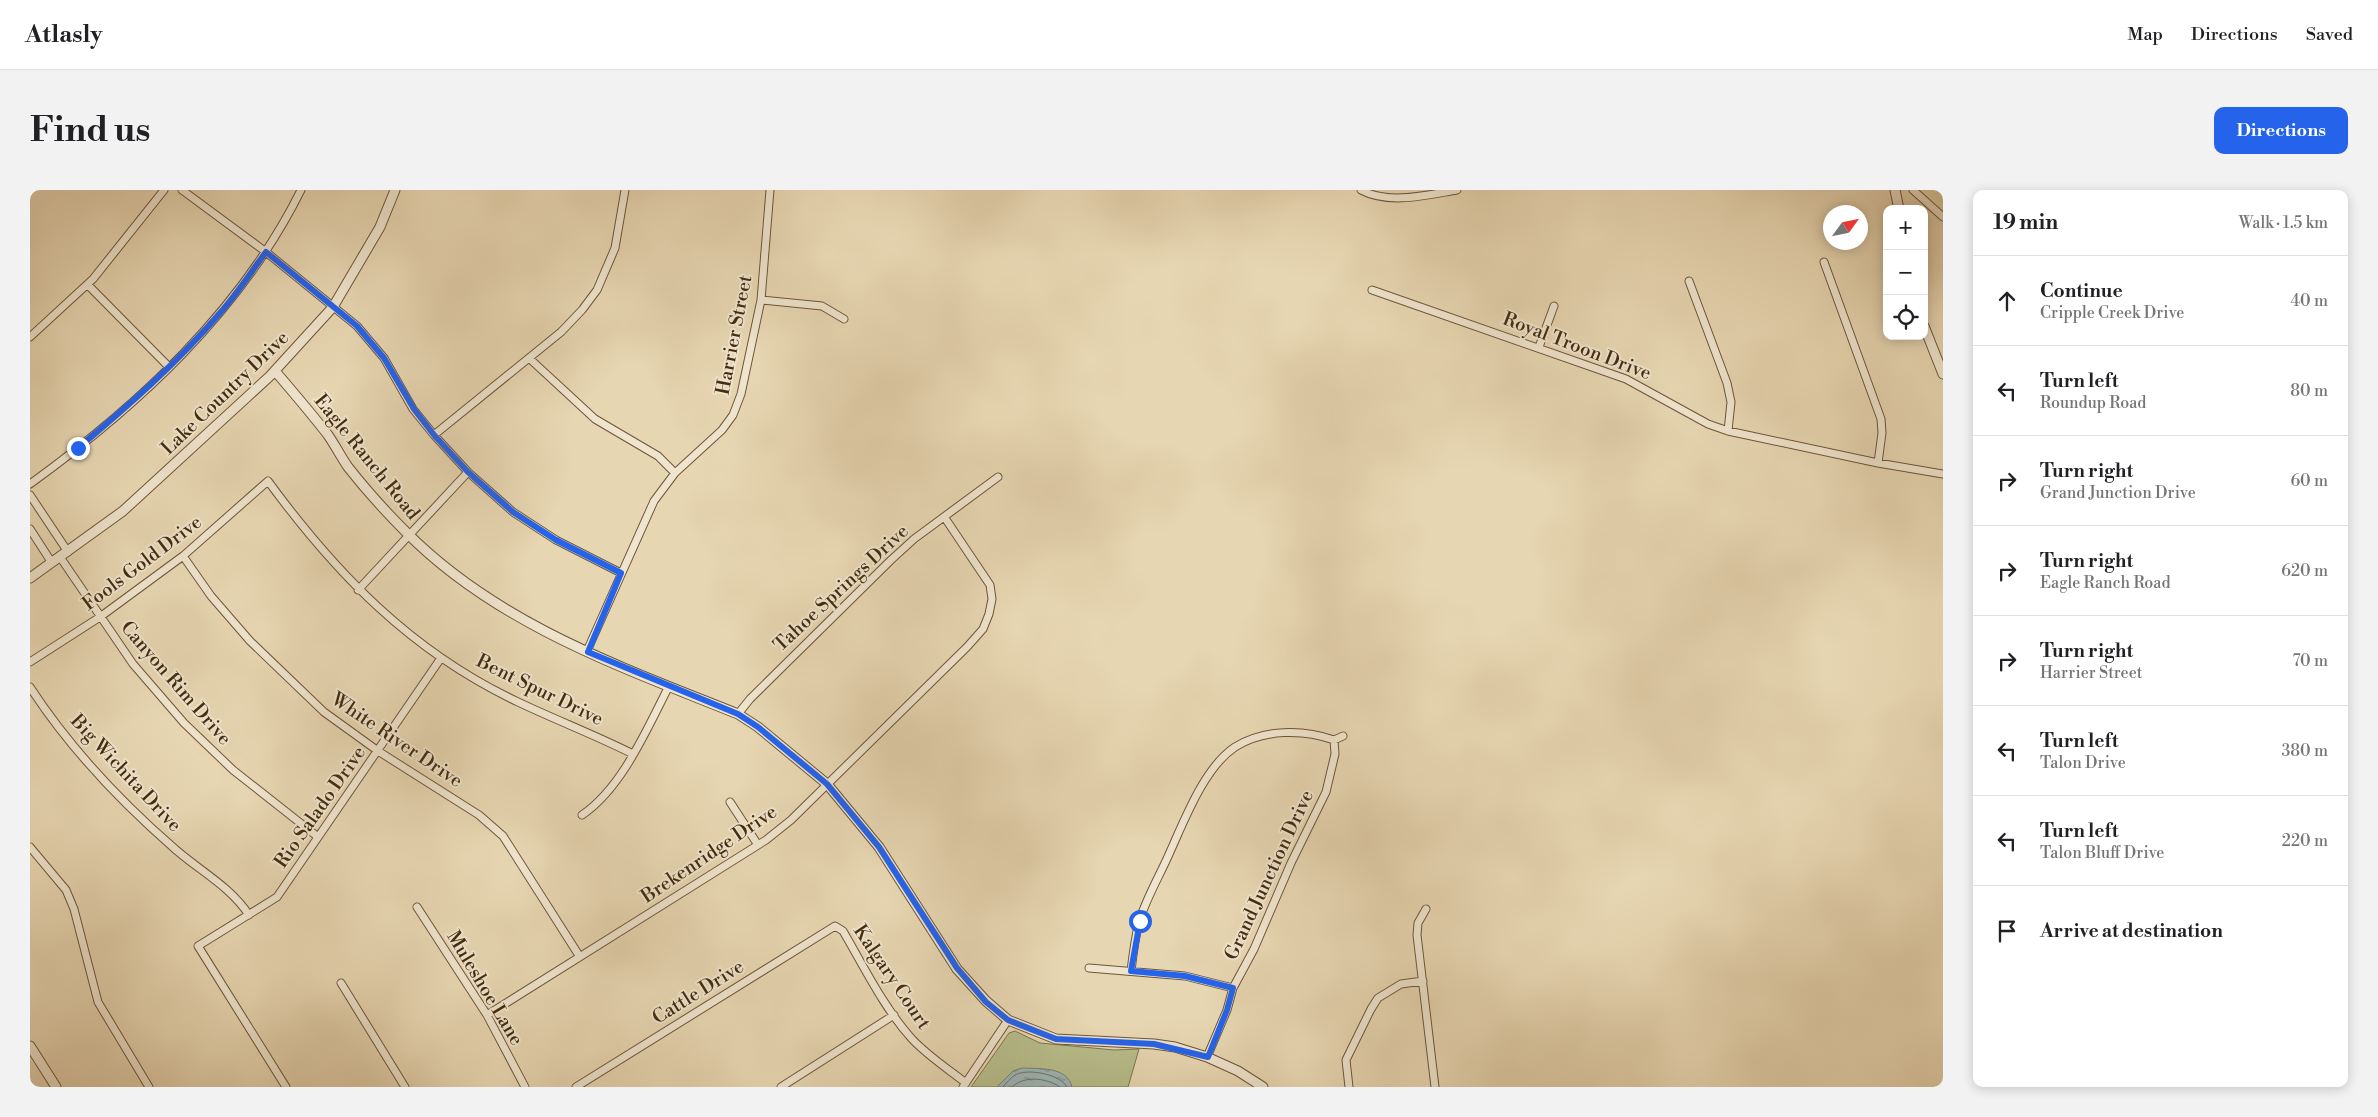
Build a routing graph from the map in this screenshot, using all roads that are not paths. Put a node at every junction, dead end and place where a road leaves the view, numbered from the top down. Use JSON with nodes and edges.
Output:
{"nodes":[{"id":1,"x":164,"y":190,"type":"edge"},
{"id":2,"x":182,"y":190,"type":"edge"},
{"id":3,"x":301,"y":190,"type":"edge"},
{"id":4,"x":395,"y":190,"type":"edge"},
{"id":5,"x":625,"y":190,"type":"edge"},
{"id":6,"x":770,"y":190,"type":"edge"},
{"id":7,"x":1361,"y":190,"type":"edge"},
{"id":8,"x":1457,"y":190,"type":"edge"},
{"id":9,"x":1895,"y":190,"type":"edge"},
{"id":10,"x":1913,"y":190,"type":"edge"},
{"id":11,"x":1898,"y":205,"type":"edge"},
{"id":12,"x":1943,"y":217,"type":"edge"},
{"id":13,"x":266,"y":252,"type":"junction"},
{"id":14,"x":1824,"y":262,"type":"dead end"},
{"id":15,"x":1689,"y":281,"type":"dead end"},
{"id":16,"x":88,"y":285,"type":"junction"},
{"id":17,"x":1372,"y":290,"type":"dead end"},
{"id":18,"x":761,"y":300,"type":"junction"},
{"id":19,"x":1554,"y":306,"type":"dead end"},
{"id":20,"x":333,"y":307,"type":"junction"},
{"id":21,"x":844,"y":319,"type":"dead end"},
{"id":22,"x":1928,"y":335,"type":"edge"},
{"id":23,"x":30,"y":337,"type":"edge"},
{"id":24,"x":1539,"y":347,"type":"junction"},
{"id":25,"x":530,"y":358,"type":"junction"},
{"id":26,"x":1940,"y":361,"type":"edge"},
{"id":27,"x":169,"y":367,"type":"junction"},
{"id":28,"x":275,"y":371,"type":"junction"},
{"id":29,"x":1943,"y":374,"type":"edge"},
{"id":30,"x":1728,"y":431,"type":"junction"},
{"id":31,"x":434,"y":435,"type":"junction"},
{"id":32,"x":1878,"y":463,"type":"junction"},
{"id":33,"x":468,"y":472,"type":"junction"},
{"id":34,"x":675,"y":473,"type":"junction"},
{"id":35,"x":1943,"y":474,"type":"edge"},
{"id":36,"x":998,"y":477,"type":"dead end"},
{"id":37,"x":268,"y":481,"type":"joint"},
{"id":38,"x":30,"y":484,"type":"edge"},
{"id":39,"x":30,"y":495,"type":"edge"},
{"id":40,"x":945,"y":518,"type":"junction"},
{"id":41,"x":30,"y":529,"type":"edge"},
{"id":42,"x":409,"y":535,"type":"junction"},
{"id":43,"x":64,"y":555,"type":"junction"},
{"id":44,"x":183,"y":556,"type":"junction"},
{"id":45,"x":52,"y":563,"type":"junction"},
{"id":46,"x":621,"y":573,"type":"junction"},
{"id":47,"x":30,"y":578,"type":"edge"},
{"id":48,"x":358,"y":590,"type":"junction"},
{"id":49,"x":100,"y":617,"type":"junction"},
{"id":50,"x":588,"y":652,"type":"junction"},
{"id":51,"x":441,"y":658,"type":"junction"},
{"id":52,"x":30,"y":662,"type":"edge"},
{"id":53,"x":669,"y":686,"type":"junction"},
{"id":54,"x":30,"y":687,"type":"edge"},
{"id":55,"x":738,"y":714,"type":"junction"},
{"id":56,"x":1343,"y":736,"type":"dead end"},
{"id":57,"x":1334,"y":740,"type":"junction"},
{"id":58,"x":378,"y":751,"type":"junction"},
{"id":59,"x":632,"y":754,"type":"junction"},
{"id":60,"x":827,"y":784,"type":"junction"},
{"id":61,"x":730,"y":802,"type":"dead end"},
{"id":62,"x":582,"y":815,"type":"dead end"},
{"id":63,"x":318,"y":837,"type":"junction"},
{"id":64,"x":758,"y":845,"type":"junction"},
{"id":65,"x":30,"y":847,"type":"edge"},
{"id":66,"x":417,"y":907,"type":"dead end"},
{"id":67,"x":1426,"y":909,"type":"dead end"},
{"id":68,"x":249,"y":915,"type":"junction"},
{"id":69,"x":838,"y":927,"type":"joint"},
{"id":70,"x":580,"y":957,"type":"junction"},
{"id":71,"x":1089,"y":968,"type":"dead end"},
{"id":72,"x":1131,"y":971,"type":"junction"},
{"id":73,"x":1423,"y":981,"type":"junction"},
{"id":74,"x":341,"y":983,"type":"dead end"},
{"id":75,"x":1233,"y":988,"type":"junction"},
{"id":76,"x":894,"y":1015,"type":"junction"},
{"id":77,"x":487,"y":1016,"type":"junction"},
{"id":78,"x":1008,"y":1020,"type":"junction"},
{"id":79,"x":30,"y":1046,"type":"edge"},
{"id":80,"x":1208,"y":1057,"type":"junction"},
{"id":81,"x":965,"y":1085,"type":"edge"},
{"id":82,"x":56,"y":1087,"type":"edge"},
{"id":83,"x":149,"y":1087,"type":"edge"},
{"id":84,"x":286,"y":1087,"type":"edge"},
{"id":85,"x":405,"y":1087,"type":"edge"},
{"id":86,"x":525,"y":1087,"type":"edge"},
{"id":87,"x":576,"y":1087,"type":"edge"},
{"id":88,"x":781,"y":1087,"type":"edge"},
{"id":89,"x":1263,"y":1087,"type":"edge"},
{"id":90,"x":1349,"y":1087,"type":"edge"},
{"id":91,"x":1435,"y":1087,"type":"edge"}],
"edges":[{"from":1,"to":16,"type":"street"},
{"from":2,"to":13,"type":"street"},
{"from":3,"to":13,"type":"street"},
{"from":4,"to":20,"type":"street","name":"Lake Country Drive"},
{"from":5,"to":25,"type":"street"},
{"from":6,"to":18,"type":"street","name":"Harrier Street"},
{"from":7,"to":8,"type":"street"},
{"from":9,"to":11,"type":"street"},
{"from":10,"to":12,"type":"street"},
{"from":13,"to":20,"type":"street"},
{"from":13,"to":27,"type":"street"},
{"from":14,"to":32,"type":"street"},
{"from":15,"to":30,"type":"street"},
{"from":16,"to":23,"type":"street"},
{"from":16,"to":27,"type":"street"},
{"from":17,"to":24,"type":"street","name":"Royal Troon Drive"},
{"from":18,"to":21,"type":"street"},
{"from":18,"to":34,"type":"street","name":"Harrier Street"},
{"from":19,"to":24,"type":"street"},
{"from":20,"to":28,"type":"street","name":"Lake Country Drive"},
{"from":20,"to":31,"type":"street"},
{"from":22,"to":26,"type":"street"},
{"from":24,"to":30,"type":"street","name":"Royal Troon Drive"},
{"from":25,"to":31,"type":"street"},
{"from":25,"to":34,"type":"street"},
{"from":26,"to":29,"type":"street"},
{"from":27,"to":38,"type":"street"},
{"from":28,"to":42,"type":"street","name":"Eagle Ranch Road"},
{"from":28,"to":43,"type":"street","name":"Lake Country Drive"},
{"from":30,"to":32,"type":"street","name":"Royal Troon Drive"},
{"from":31,"to":33,"type":"street"},
{"from":32,"to":35,"type":"street","name":"Royal Troon Drive"},
{"from":33,"to":42,"type":"street"},
{"from":33,"to":46,"type":"street"},
{"from":34,"to":46,"type":"street","name":"Harrier Street"},
{"from":36,"to":40,"type":"street","name":"Tahoe Springs Drive"},
{"from":37,"to":44,"type":"street","name":"Fools Gold Drive"},
{"from":37,"to":48,"type":"street","name":"Bent Spur Drive"},
{"from":39,"to":43,"type":"street","name":"Canyon Rim Drive"},
{"from":40,"to":55,"type":"street","name":"Tahoe Springs Drive"},
{"from":40,"to":60,"type":"street","name":"Brekenridge Drive"},
{"from":41,"to":45,"type":"street"},
{"from":42,"to":48,"type":"street"},
{"from":42,"to":50,"type":"street","name":"Eagle Ranch Road"},
{"from":43,"to":45,"type":"street","name":"Lake Country Drive"},
{"from":43,"to":49,"type":"street","name":"Canyon Rim Drive"},
{"from":44,"to":49,"type":"street","name":"Fools Gold Drive"},
{"from":44,"to":58,"type":"street","name":"White River Drive"},
{"from":45,"to":47,"type":"street","name":"Lake Country Drive"},
{"from":46,"to":50,"type":"street","name":"Harrier Street"},
{"from":48,"to":51,"type":"street","name":"Bent Spur Drive"},
{"from":49,"to":52,"type":"street","name":"Fools Gold Drive"},
{"from":49,"to":63,"type":"street","name":"Canyon Rim Drive"},
{"from":50,"to":53,"type":"street","name":"Eagle Ranch Road"},
{"from":51,"to":58,"type":"street","name":"Rio Salado Drive"},
{"from":51,"to":59,"type":"street","name":"Bent Spur Drive"},
{"from":53,"to":55,"type":"street","name":"Eagle Ranch Road"},
{"from":53,"to":59,"type":"street"},
{"from":54,"to":68,"type":"street","name":"Big Wichita Drive"},
{"from":55,"to":60,"type":"street","name":"Eagle Ranch Road"},
{"from":56,"to":57,"type":"street"},
{"from":57,"to":72,"type":"street"},
{"from":57,"to":75,"type":"street","name":"Grand Junction Drive"},
{"from":58,"to":63,"type":"street","name":"Rio Salado Drive"},
{"from":58,"to":70,"type":"street","name":"White River Drive"},
{"from":59,"to":62,"type":"street"},
{"from":60,"to":64,"type":"street","name":"Brekenridge Drive"},
{"from":60,"to":78,"type":"street","name":"Eagle Ranch Road"},
{"from":61,"to":64,"type":"street"},
{"from":63,"to":68,"type":"street","name":"Rio Salado Drive"},
{"from":64,"to":70,"type":"street","name":"Brekenridge Drive"},
{"from":65,"to":83,"type":"street"},
{"from":66,"to":77,"type":"street","name":"Muleshoe Lane"},
{"from":67,"to":73,"type":"street"},
{"from":68,"to":84,"type":"street","name":"Rio Salado Drive"},
{"from":69,"to":76,"type":"street","name":"Kalgary Court"},
{"from":69,"to":87,"type":"street","name":"Cattle Drive"},
{"from":70,"to":77,"type":"street","name":"Brekenridge Drive"},
{"from":71,"to":72,"type":"street"},
{"from":72,"to":75,"type":"street"},
{"from":73,"to":90,"type":"street"},
{"from":73,"to":91,"type":"street"},
{"from":74,"to":85,"type":"street"},
{"from":75,"to":80,"type":"street","name":"Grand Junction Drive"},
{"from":76,"to":81,"type":"street","name":"Kalgary Court"},
{"from":76,"to":88,"type":"street"},
{"from":77,"to":86,"type":"street","name":"Muleshoe Lane"},
{"from":78,"to":80,"type":"street","name":"Eagle Ranch Road"},
{"from":78,"to":81,"type":"street"},
{"from":79,"to":82,"type":"street"},
{"from":80,"to":89,"type":"street","name":"Eagle Ranch Road"}]}
